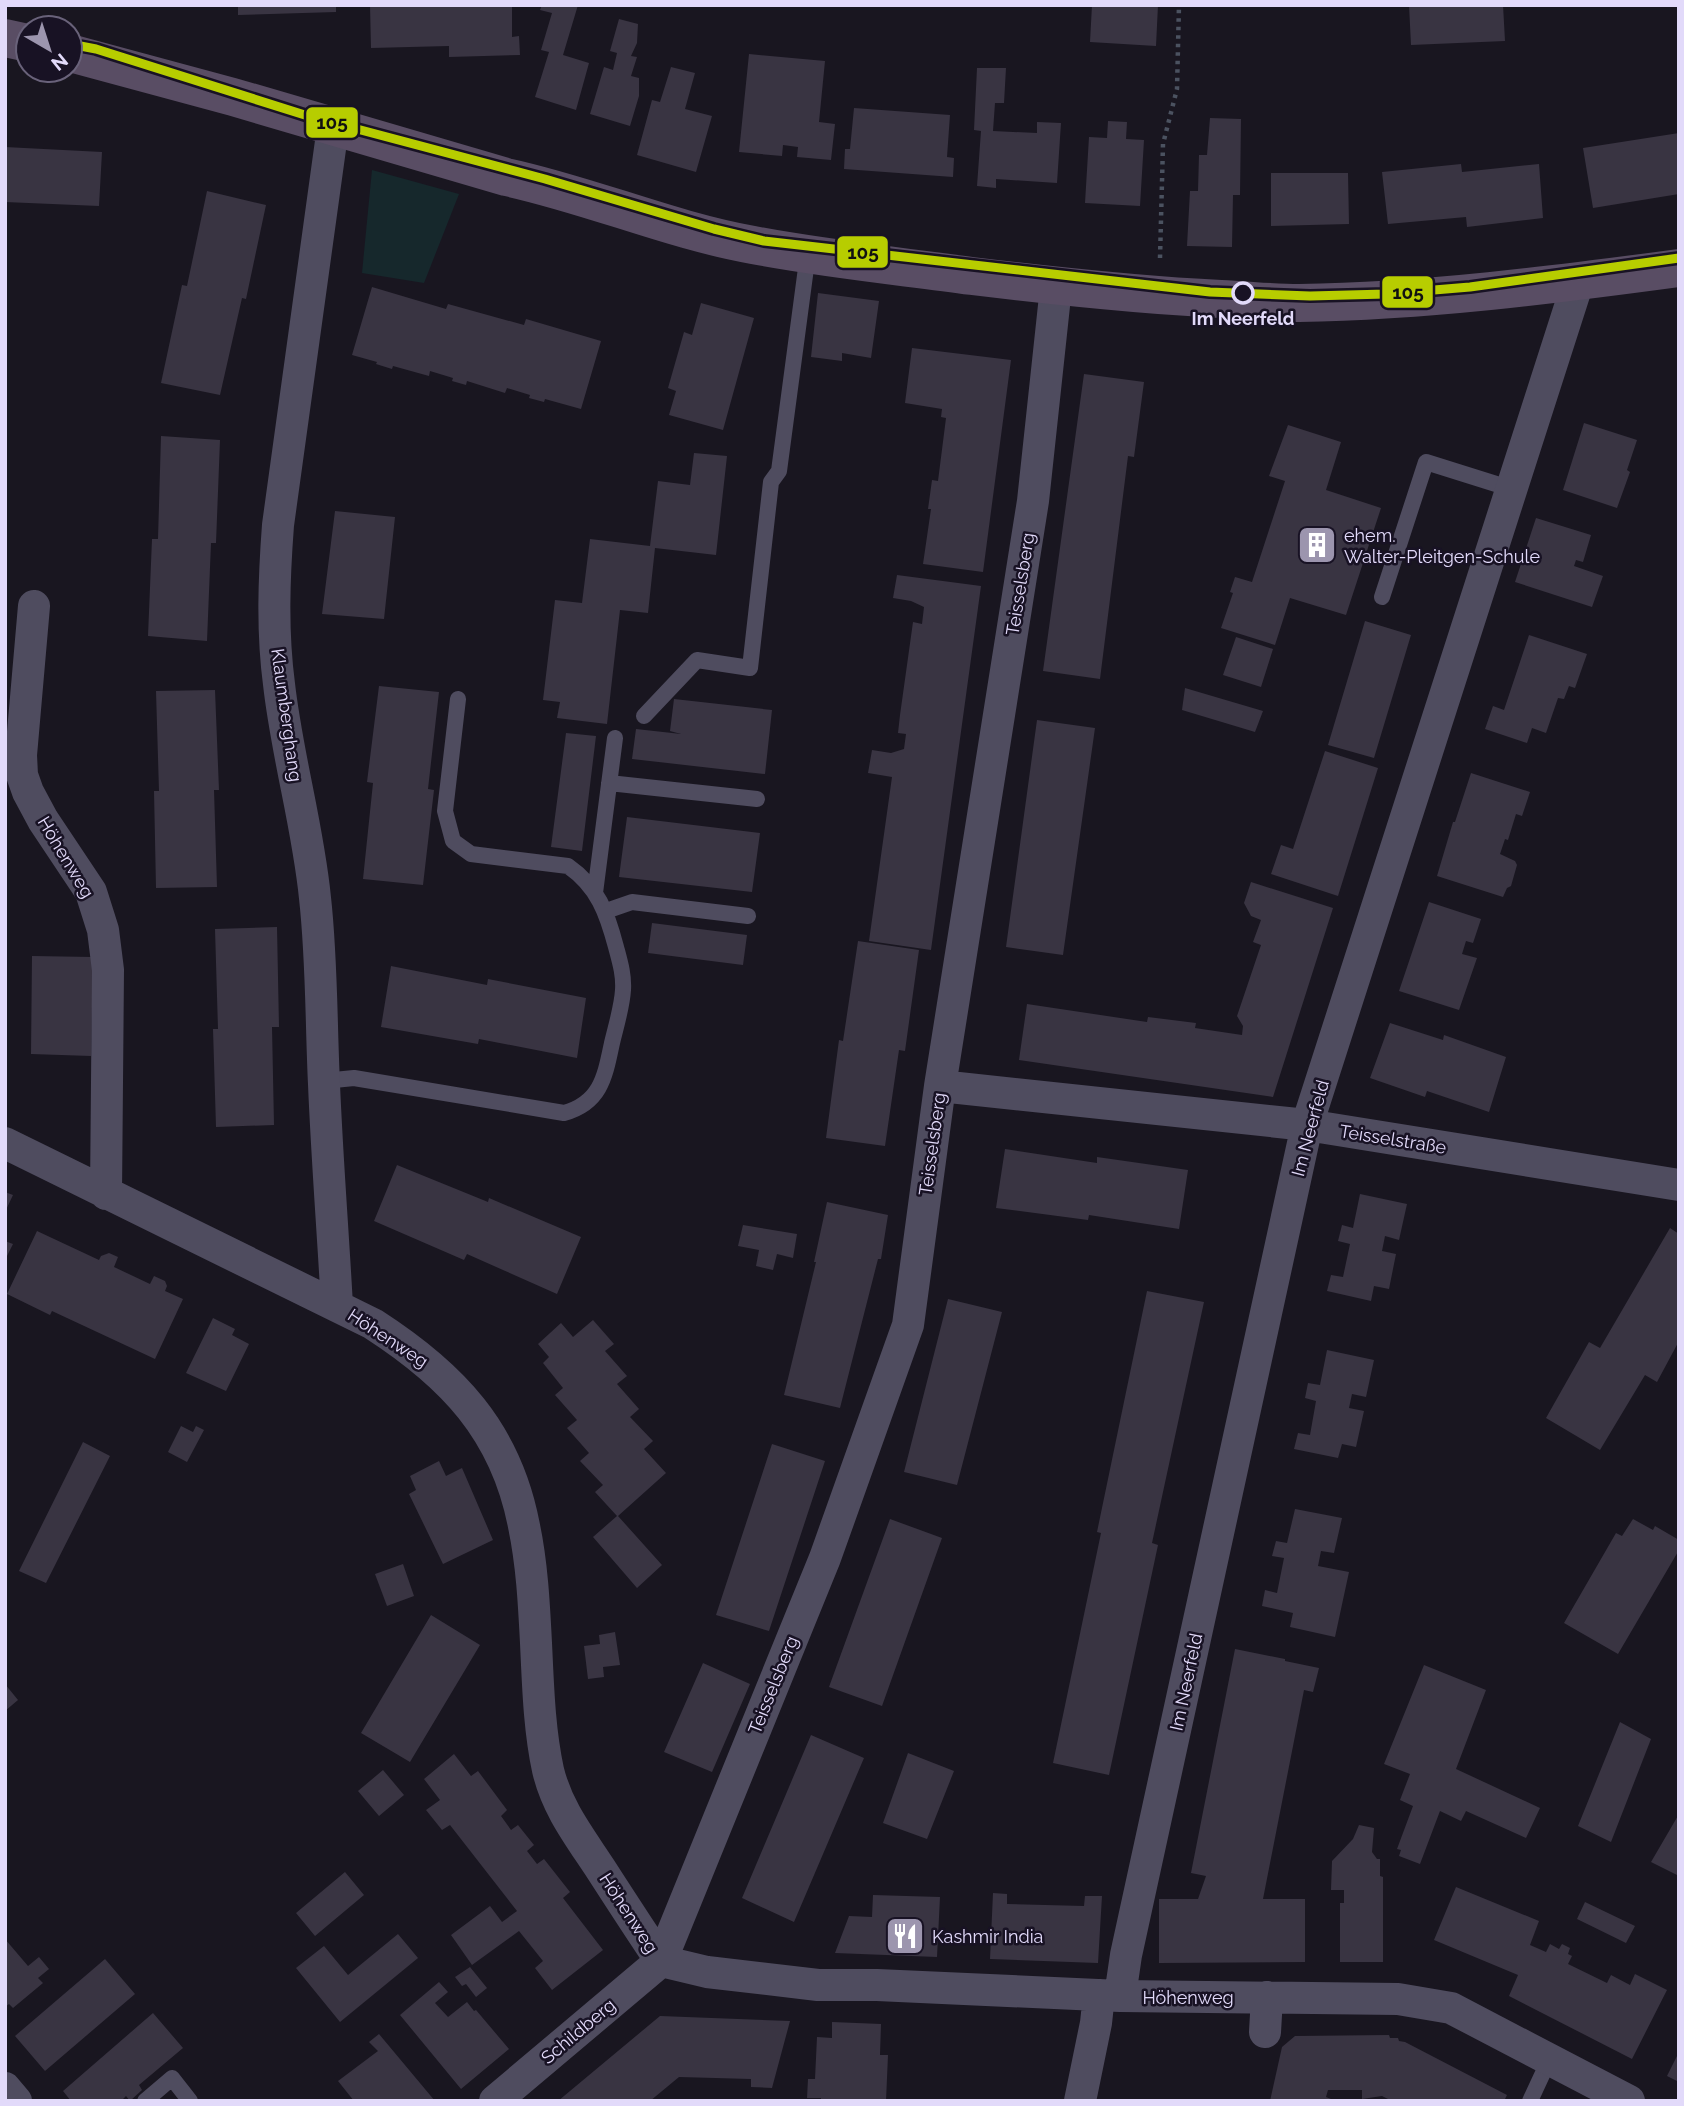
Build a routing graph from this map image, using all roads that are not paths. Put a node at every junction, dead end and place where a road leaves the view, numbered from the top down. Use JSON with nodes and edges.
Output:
{"nodes":[{"id":1,"x":84,"y":56,"type":"edge"},
{"id":2,"x":333,"y":127,"type":"junction"},
{"id":3,"x":807,"y":253,"type":"junction"},
{"id":4,"x":1679,"y":268,"type":"edge"},
{"id":5,"x":1578,"y":282,"type":"junction"},
{"id":6,"x":1056,"y":287,"type":"junction"},
{"id":7,"x":1512,"y":489,"type":"junction"},
{"id":8,"x":1382,"y":597,"type":"dead end"},
{"id":9,"x":34,"y":606,"type":"dead end"},
{"id":10,"x":458,"y":699,"type":"dead end"},
{"id":11,"x":644,"y":716,"type":"dead end"},
{"id":12,"x":615,"y":738,"type":"dead end"},
{"id":13,"x":609,"y":783,"type":"junction"},
{"id":14,"x":757,"y":799,"type":"dead end"},
{"id":15,"x":595,"y":893,"type":"junction"},
{"id":16,"x":606,"y":911,"type":"junction"},
{"id":17,"x":748,"y":916,"type":"dead end"},
{"id":18,"x":324,"y":1081,"type":"junction"},
{"id":19,"x":940,"y":1086,"type":"junction"},
{"id":20,"x":1307,"y":1125,"type":"junction"},
{"id":21,"x":5,"y":1143,"type":"edge"},
{"id":22,"x":1679,"y":1185,"type":"edge"},
{"id":23,"x":106,"y":1194,"type":"junction"},
{"id":24,"x":337,"y":1306,"type":"junction"},
{"id":25,"x":661,"y":1961,"type":"junction"},
{"id":26,"x":1110,"y":1996,"type":"junction"},
{"id":27,"x":1267,"y":1997,"type":"junction"},
{"id":28,"x":1265,"y":2032,"type":"dead end"},
{"id":29,"x":1549,"y":2060,"type":"junction"},
{"id":30,"x":5,"y":2088,"type":"edge"},
{"id":31,"x":16,"y":2101,"type":"edge"},
{"id":32,"x":145,"y":2101,"type":"edge"},
{"id":33,"x":190,"y":2101,"type":"edge"},
{"id":34,"x":495,"y":2101,"type":"edge"},
{"id":35,"x":1080,"y":2101,"type":"edge"},
{"id":36,"x":1530,"y":2101,"type":"edge"},
{"id":37,"x":1629,"y":2101,"type":"edge"}],
"edges":[{"from":1,"to":2,"type":"main road"},
{"from":2,"to":3,"type":"main road"},
{"from":2,"to":18,"type":"street","name":"Klaumberghang"},
{"from":3,"to":6,"type":"main road"},
{"from":3,"to":11,"type":"lane"},
{"from":4,"to":5,"type":"main road"},
{"from":5,"to":6,"type":"main road"},
{"from":5,"to":7,"type":"street","name":"Im Neerfeld"},
{"from":6,"to":19,"type":"street","name":"Teisselsberg"},
{"from":7,"to":8,"type":"lane"},
{"from":7,"to":20,"type":"street","name":"Im Neerfeld"},
{"from":9,"to":23,"type":"street","name":"Höhenweg"},
{"from":10,"to":15,"type":"lane"},
{"from":12,"to":13,"type":"lane"},
{"from":13,"to":14,"type":"lane"},
{"from":13,"to":15,"type":"lane"},
{"from":15,"to":16,"type":"lane"},
{"from":16,"to":17,"type":"lane"},
{"from":16,"to":18,"type":"lane"},
{"from":18,"to":24,"type":"street","name":"Klaumberghang"},
{"from":19,"to":20,"type":"street","name":"Teisselstraße"},
{"from":19,"to":25,"type":"street","name":"Teisselsberg"},
{"from":20,"to":22,"type":"street","name":"Teisselstraße"},
{"from":20,"to":26,"type":"street","name":"Im Neerfeld"},
{"from":21,"to":23,"type":"street","name":"Höhenweg"},
{"from":23,"to":24,"type":"street","name":"Höhenweg"},
{"from":24,"to":25,"type":"street","name":"Höhenweg"},
{"from":25,"to":26,"type":"street","name":"Höhenweg"},
{"from":25,"to":34,"type":"street","name":"Schildberg"},
{"from":26,"to":27,"type":"street","name":"Höhenweg"},
{"from":26,"to":35,"type":"street","name":"Im Neerfeld"},
{"from":27,"to":28,"type":"street"},
{"from":27,"to":29,"type":"street","name":"Höhenweg"},
{"from":29,"to":36,"type":"lane"},
{"from":29,"to":37,"type":"street","name":"Höhenweg"},
{"from":30,"to":31,"type":"street"},
{"from":32,"to":33,"type":"lane"}]}
